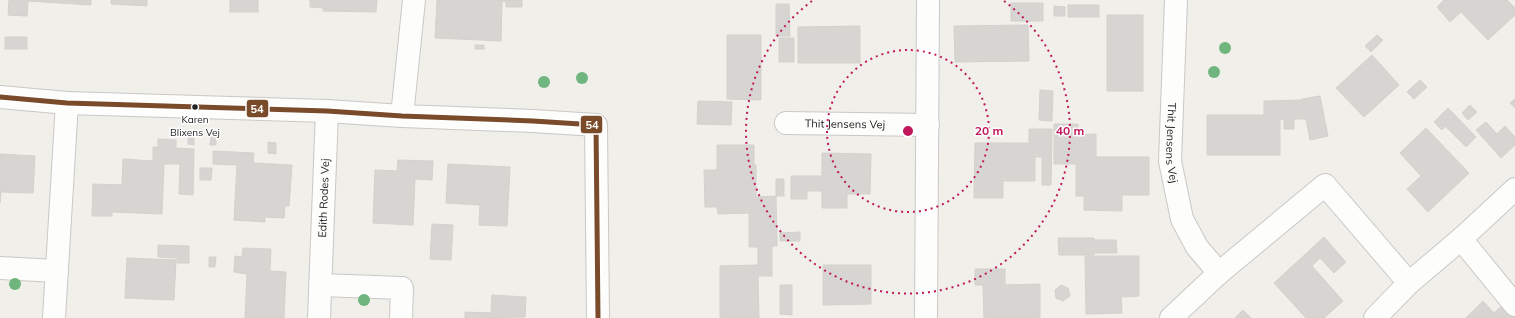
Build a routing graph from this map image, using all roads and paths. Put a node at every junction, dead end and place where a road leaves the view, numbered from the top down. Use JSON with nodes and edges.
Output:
{"nodes":[{"id":1,"x":414,"y":0,"type":"edge"},
{"id":2,"x":928,"y":0,"type":"edge"},
{"id":3,"x":1176,"y":0,"type":"edge"},
{"id":4,"x":0,"y":97,"type":"edge"},
{"id":5,"x":67,"y":103,"type":"junction"},
{"id":6,"x":327,"y":111,"type":"junction"},
{"id":7,"x":402,"y":116,"type":"junction"},
{"id":8,"x":786,"y":123,"type":"dead end"},
{"id":9,"x":928,"y":125,"type":"junction"},
{"id":10,"x":1515,"y":189,"type":"edge"},
{"id":11,"x":1461,"y":239,"type":"junction"},
{"id":12,"x":0,"y":268,"type":"edge"},
{"id":13,"x":57,"y":271,"type":"junction"},
{"id":14,"x":1218,"y":273,"type":"junction"},
{"id":15,"x":1409,"y":283,"type":"junction"},
{"id":16,"x":321,"y":285,"type":"junction"},
{"id":17,"x":1515,"y":305,"type":"edge"},
{"id":18,"x":54,"y":318,"type":"edge"},
{"id":19,"x":320,"y":318,"type":"edge"},
{"id":20,"x":401,"y":318,"type":"edge"},
{"id":21,"x":598,"y":318,"type":"edge"},
{"id":22,"x":926,"y":318,"type":"edge"},
{"id":23,"x":1172,"y":318,"type":"edge"},
{"id":24,"x":1375,"y":318,"type":"edge"}],
"edges":[{"from":1,"to":7,"type":"street"},
{"from":2,"to":9,"type":"street"},
{"from":3,"to":14,"type":"street","name":"Thit Jensens Vej"},
{"from":4,"to":5,"type":"street"},
{"from":5,"to":6,"type":"street"},
{"from":5,"to":13,"type":"street"},
{"from":6,"to":7,"type":"street"},
{"from":6,"to":16,"type":"street","name":"Edith Rodes Vej"},
{"from":7,"to":21,"type":"street"},
{"from":8,"to":9,"type":"street","name":"Thit Jensens Vej"},
{"from":9,"to":22,"type":"street"},
{"from":10,"to":11,"type":"street"},
{"from":11,"to":15,"type":"street"},
{"from":11,"to":17,"type":"street"},
{"from":12,"to":13,"type":"street"},
{"from":13,"to":18,"type":"street"},
{"from":14,"to":15,"type":"street"},
{"from":14,"to":23,"type":"street"},
{"from":15,"to":24,"type":"street"},
{"from":16,"to":19,"type":"street","name":"Edith Rodes Vej"},
{"from":16,"to":20,"type":"street"}]}
